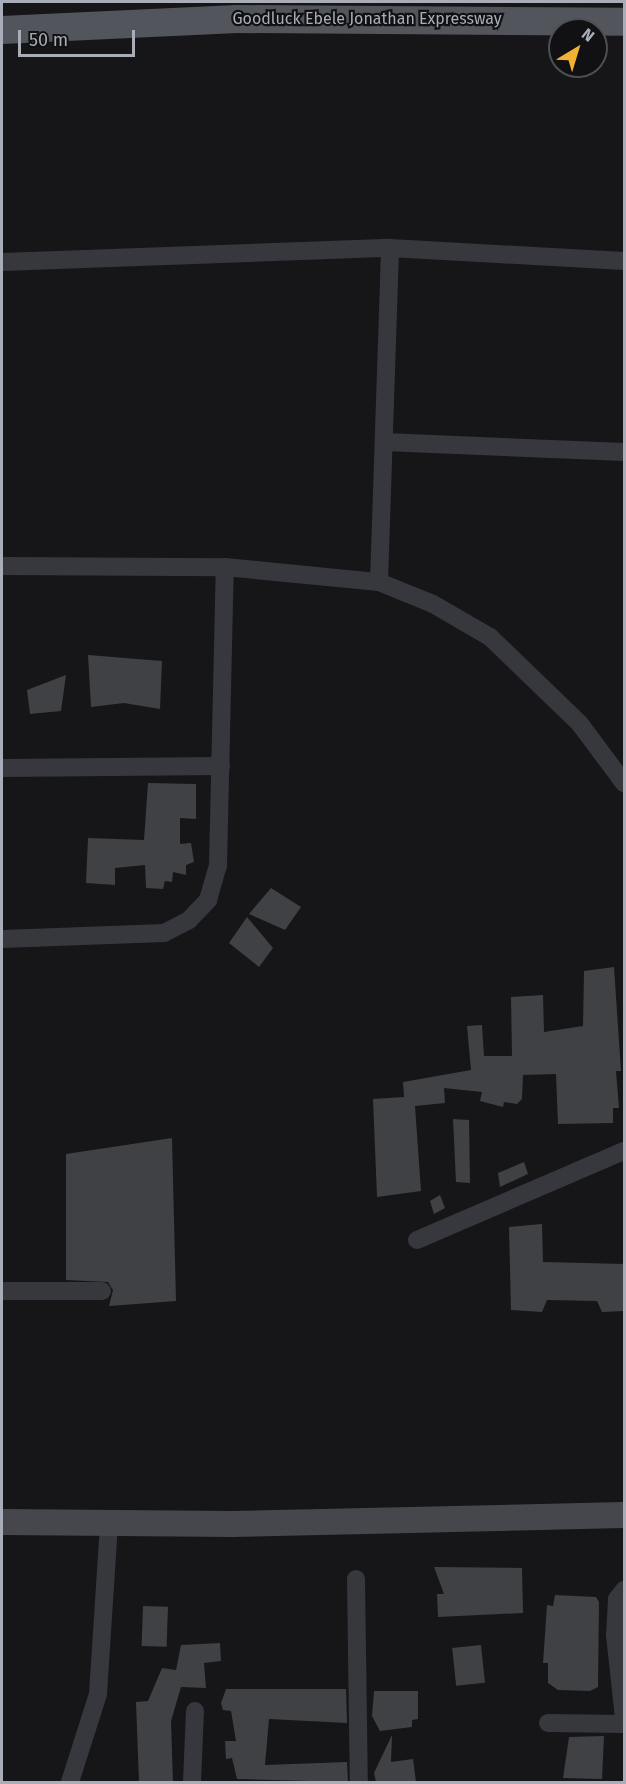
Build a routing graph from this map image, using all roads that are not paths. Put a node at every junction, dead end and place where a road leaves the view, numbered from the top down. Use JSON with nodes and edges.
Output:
{"nodes":[{"id":1,"x":624,"y":22,"type":"edge"},
{"id":2,"x":2,"y":30,"type":"edge"},
{"id":3,"x":390,"y":248,"type":"junction"},
{"id":4,"x":624,"y":261,"type":"edge"},
{"id":5,"x":2,"y":262,"type":"edge"},
{"id":6,"x":384,"y":442,"type":"junction"},
{"id":7,"x":624,"y":452,"type":"edge"},
{"id":8,"x":2,"y":567,"type":"edge"},
{"id":9,"x":225,"y":567,"type":"junction"},
{"id":10,"x":379,"y":582,"type":"junction"},
{"id":11,"x":221,"y":766,"type":"junction"},
{"id":12,"x":2,"y":768,"type":"edge"},
{"id":13,"x":624,"y":783,"type":"edge"},
{"id":14,"x":2,"y":939,"type":"edge"},
{"id":15,"x":624,"y":1151,"type":"edge"},
{"id":16,"x":417,"y":1240,"type":"dead end"},
{"id":17,"x":2,"y":1291,"type":"edge"},
{"id":18,"x":102,"y":1291,"type":"dead end"},
{"id":19,"x":624,"y":1515,"type":"edge"},
{"id":20,"x":2,"y":1522,"type":"edge"},
{"id":21,"x":109,"y":1525,"type":"junction"},
{"id":22,"x":356,"y":1579,"type":"dead end"},
{"id":23,"x":624,"y":1590,"type":"edge"},
{"id":24,"x":195,"y":1711,"type":"dead end"},
{"id":25,"x":624,"y":1718,"type":"edge"},
{"id":26,"x":548,"y":1723,"type":"dead end"},
{"id":27,"x":624,"y":1724,"type":"edge"},
{"id":28,"x":70,"y":1782,"type":"edge"},
{"id":29,"x":192,"y":1782,"type":"edge"},
{"id":30,"x":359,"y":1782,"type":"edge"}],
"edges":[{"from":1,"to":2,"type":"main road","name":"Goodluck Ebele Jonathan Expressway"},
{"from":3,"to":4,"type":"street"},
{"from":3,"to":5,"type":"street"},
{"from":3,"to":6,"type":"street"},
{"from":6,"to":7,"type":"street"},
{"from":6,"to":10,"type":"street"},
{"from":8,"to":9,"type":"street"},
{"from":9,"to":10,"type":"street"},
{"from":9,"to":11,"type":"street"},
{"from":10,"to":13,"type":"street"},
{"from":11,"to":12,"type":"street"},
{"from":11,"to":14,"type":"street"},
{"from":15,"to":16,"type":"street"},
{"from":17,"to":18,"type":"street"},
{"from":19,"to":21,"type":"street"},
{"from":20,"to":21,"type":"street"},
{"from":21,"to":28,"type":"street"},
{"from":22,"to":30,"type":"street"},
{"from":23,"to":25,"type":"street"},
{"from":24,"to":29,"type":"street"},
{"from":26,"to":27,"type":"street"}]}
